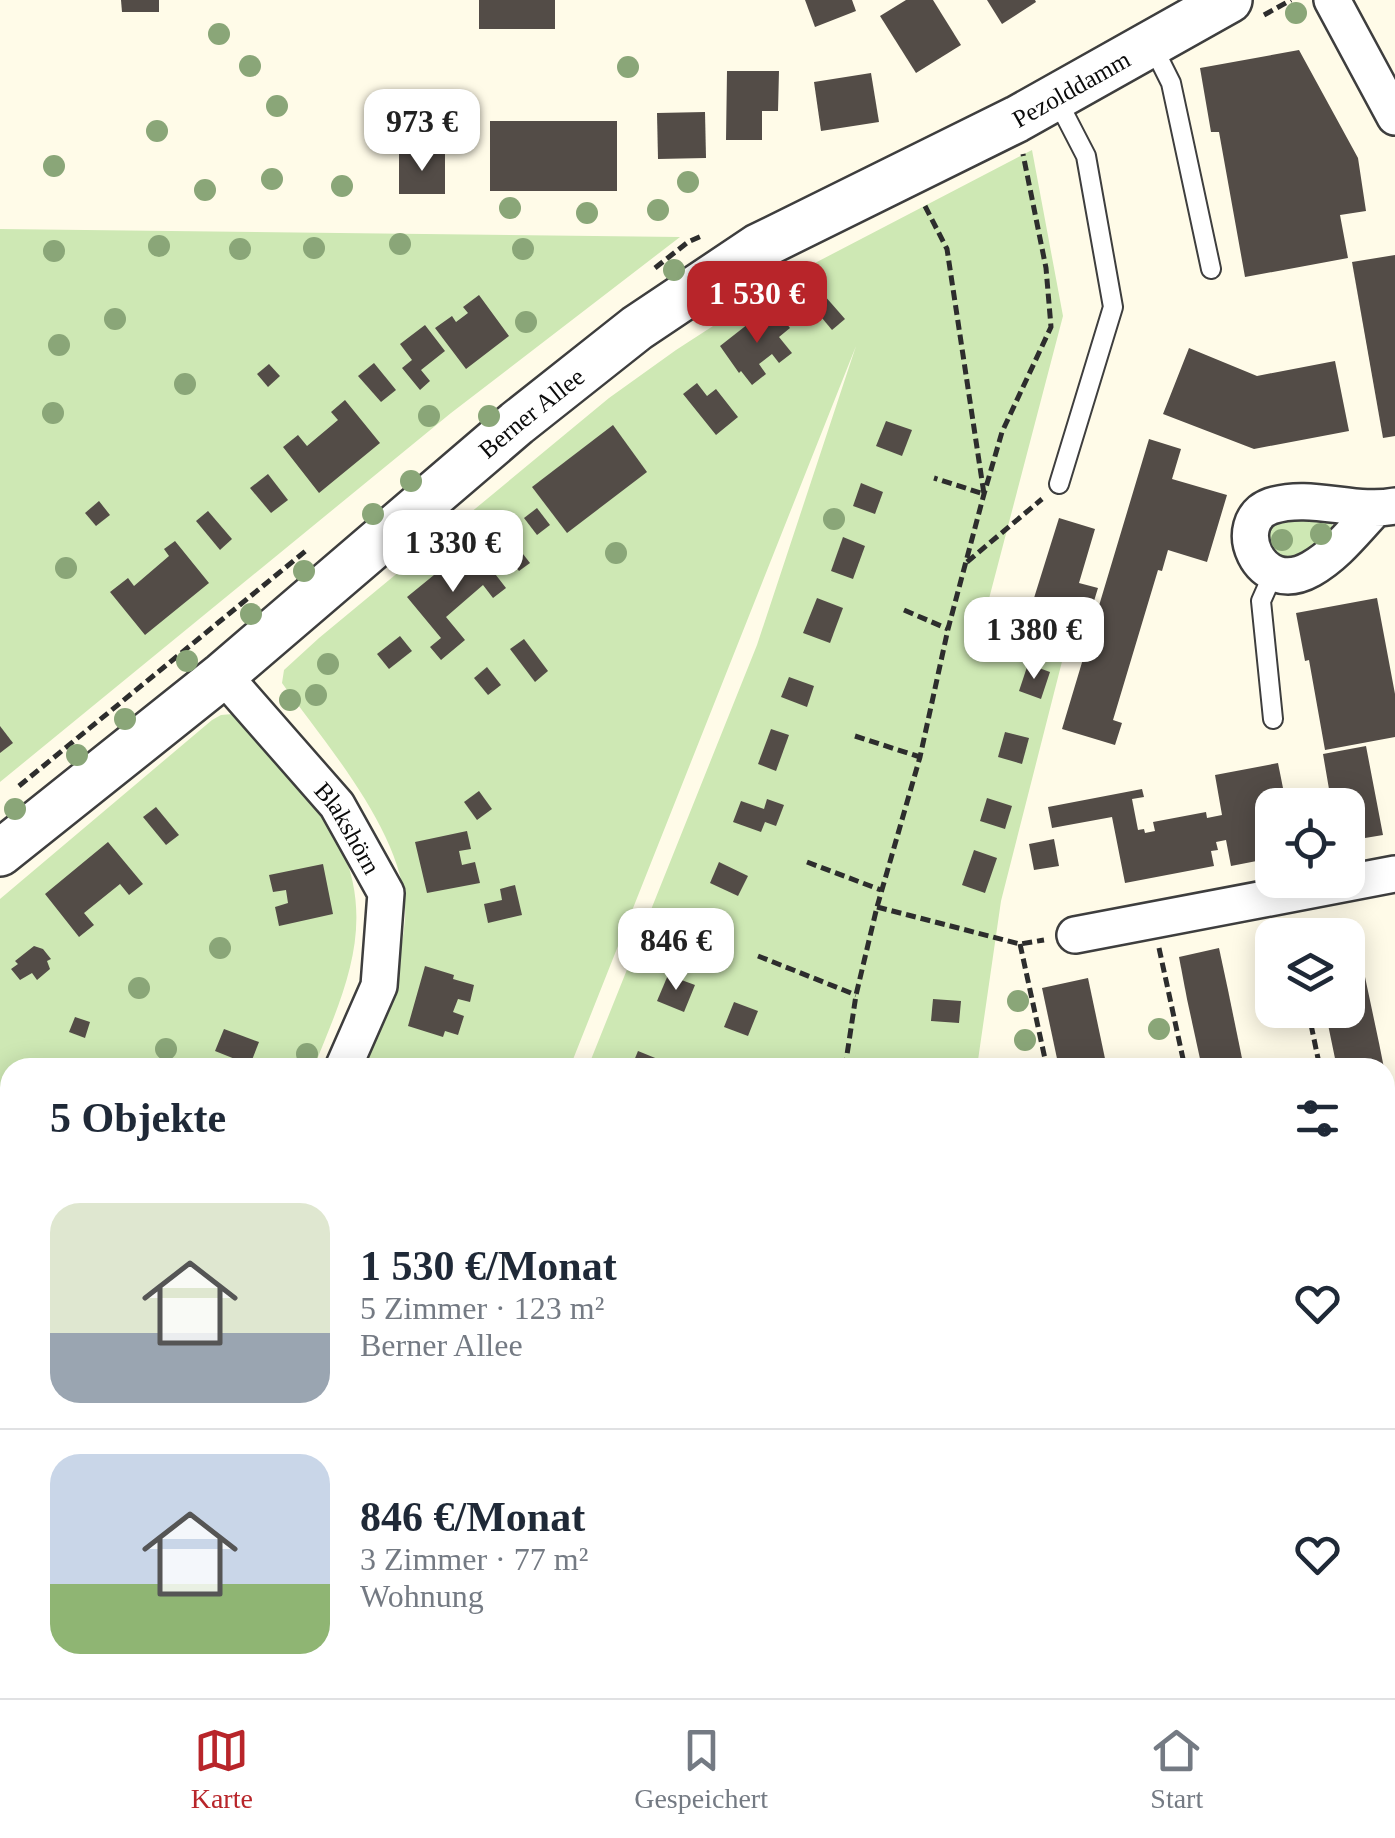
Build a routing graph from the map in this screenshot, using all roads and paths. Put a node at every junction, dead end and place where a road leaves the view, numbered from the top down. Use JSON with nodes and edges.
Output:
{"nodes":[{"id":1,"x":1291,"y":0,"type":"edge"},
{"id":2,"x":1332,"y":0,"type":"edge"},
{"id":3,"x":1243,"y":9,"type":"edge"},
{"id":4,"x":1152,"y":44,"type":"junction"},
{"id":5,"x":1036,"y":108,"type":"junction"},
{"id":6,"x":1395,"y":117,"type":"edge"},
{"id":7,"x":908,"y":172,"type":"junction"},
{"id":8,"x":1211,"y":269,"type":"dead end"},
{"id":9,"x":934,"y":478,"type":"dead end"},
{"id":10,"x":1059,"y":484,"type":"joint"},
{"id":11,"x":984,"y":494,"type":"junction"},
{"id":12,"x":1384,"y":508,"type":"edge"},
{"id":13,"x":967,"y":562,"type":"junction"},
{"id":14,"x":1273,"y":574,"type":"junction"},
{"id":15,"x":904,"y":610,"type":"dead end"},
{"id":16,"x":948,"y":629,"type":"junction"},
{"id":17,"x":223,"y":675,"type":"junction"},
{"id":18,"x":1273,"y":719,"type":"dead end"},
{"id":19,"x":855,"y":736,"type":"dead end"},
{"id":20,"x":920,"y":757,"type":"junction"},
{"id":21,"x":0,"y":852,"type":"edge"},
{"id":22,"x":807,"y":862,"type":"dead end"},
{"id":23,"x":1395,"y":874,"type":"edge"},
{"id":24,"x":881,"y":890,"type":"junction"},
{"id":25,"x":877,"y":907,"type":"junction"},
{"id":26,"x":1152,"y":920,"type":"junction"},
{"id":27,"x":1075,"y":935,"type":"joint"},
{"id":28,"x":1020,"y":944,"type":"junction"},
{"id":29,"x":758,"y":956,"type":"dead end"},
{"id":30,"x":856,"y":994,"type":"junction"},
{"id":31,"x":1312,"y":1028,"type":"edge"},
{"id":32,"x":347,"y":1058,"type":"edge"},
{"id":33,"x":847,"y":1058,"type":"edge"},
{"id":34,"x":1045,"y":1058,"type":"edge"},
{"id":35,"x":1183,"y":1058,"type":"edge"},
{"id":36,"x":1318,"y":1058,"type":"edge"},
{"id":37,"x":1395,"y":1676,"type":"edge"},
{"id":38,"x":1395,"y":1684,"type":"edge"}],
"edges":[{"from":1,"to":3,"type":"path"},
{"from":2,"to":6,"type":"street"},
{"from":3,"to":4,"type":"street","name":"Pezolddamm"},
{"from":4,"to":5,"type":"street","name":"Pezolddamm"},
{"from":4,"to":8,"type":"lane"},
{"from":5,"to":7,"type":"street","name":"Pezolddamm"},
{"from":5,"to":10,"type":"lane"},
{"from":5,"to":11,"type":"path"},
{"from":7,"to":11,"type":"path"},
{"from":7,"to":17,"type":"street","name":"Berner Allee"},
{"from":9,"to":11,"type":"path"},
{"from":10,"to":13,"type":"path"},
{"from":11,"to":13,"type":"path"},
{"from":12,"to":14,"type":"street"},
{"from":12,"to":14,"type":"street"},
{"from":13,"to":16,"type":"path"},
{"from":14,"to":18,"type":"lane"},
{"from":15,"to":16,"type":"path"},
{"from":16,"to":20,"type":"path"},
{"from":17,"to":21,"type":"street","name":"Berner Allee"},
{"from":17,"to":32,"type":"street","name":"Blakshörn"},
{"from":19,"to":20,"type":"path"},
{"from":20,"to":24,"type":"path"},
{"from":22,"to":24,"type":"path"},
{"from":23,"to":26,"type":"street"},
{"from":24,"to":25,"type":"path"},
{"from":25,"to":28,"type":"path"},
{"from":25,"to":30,"type":"path"},
{"from":26,"to":27,"type":"street"},
{"from":26,"to":35,"type":"path"},
{"from":27,"to":28,"type":"path"},
{"from":28,"to":34,"type":"path"},
{"from":29,"to":30,"type":"path"},
{"from":30,"to":33,"type":"path"},
{"from":31,"to":36,"type":"path"},
{"from":37,"to":38,"type":"path"}]}
